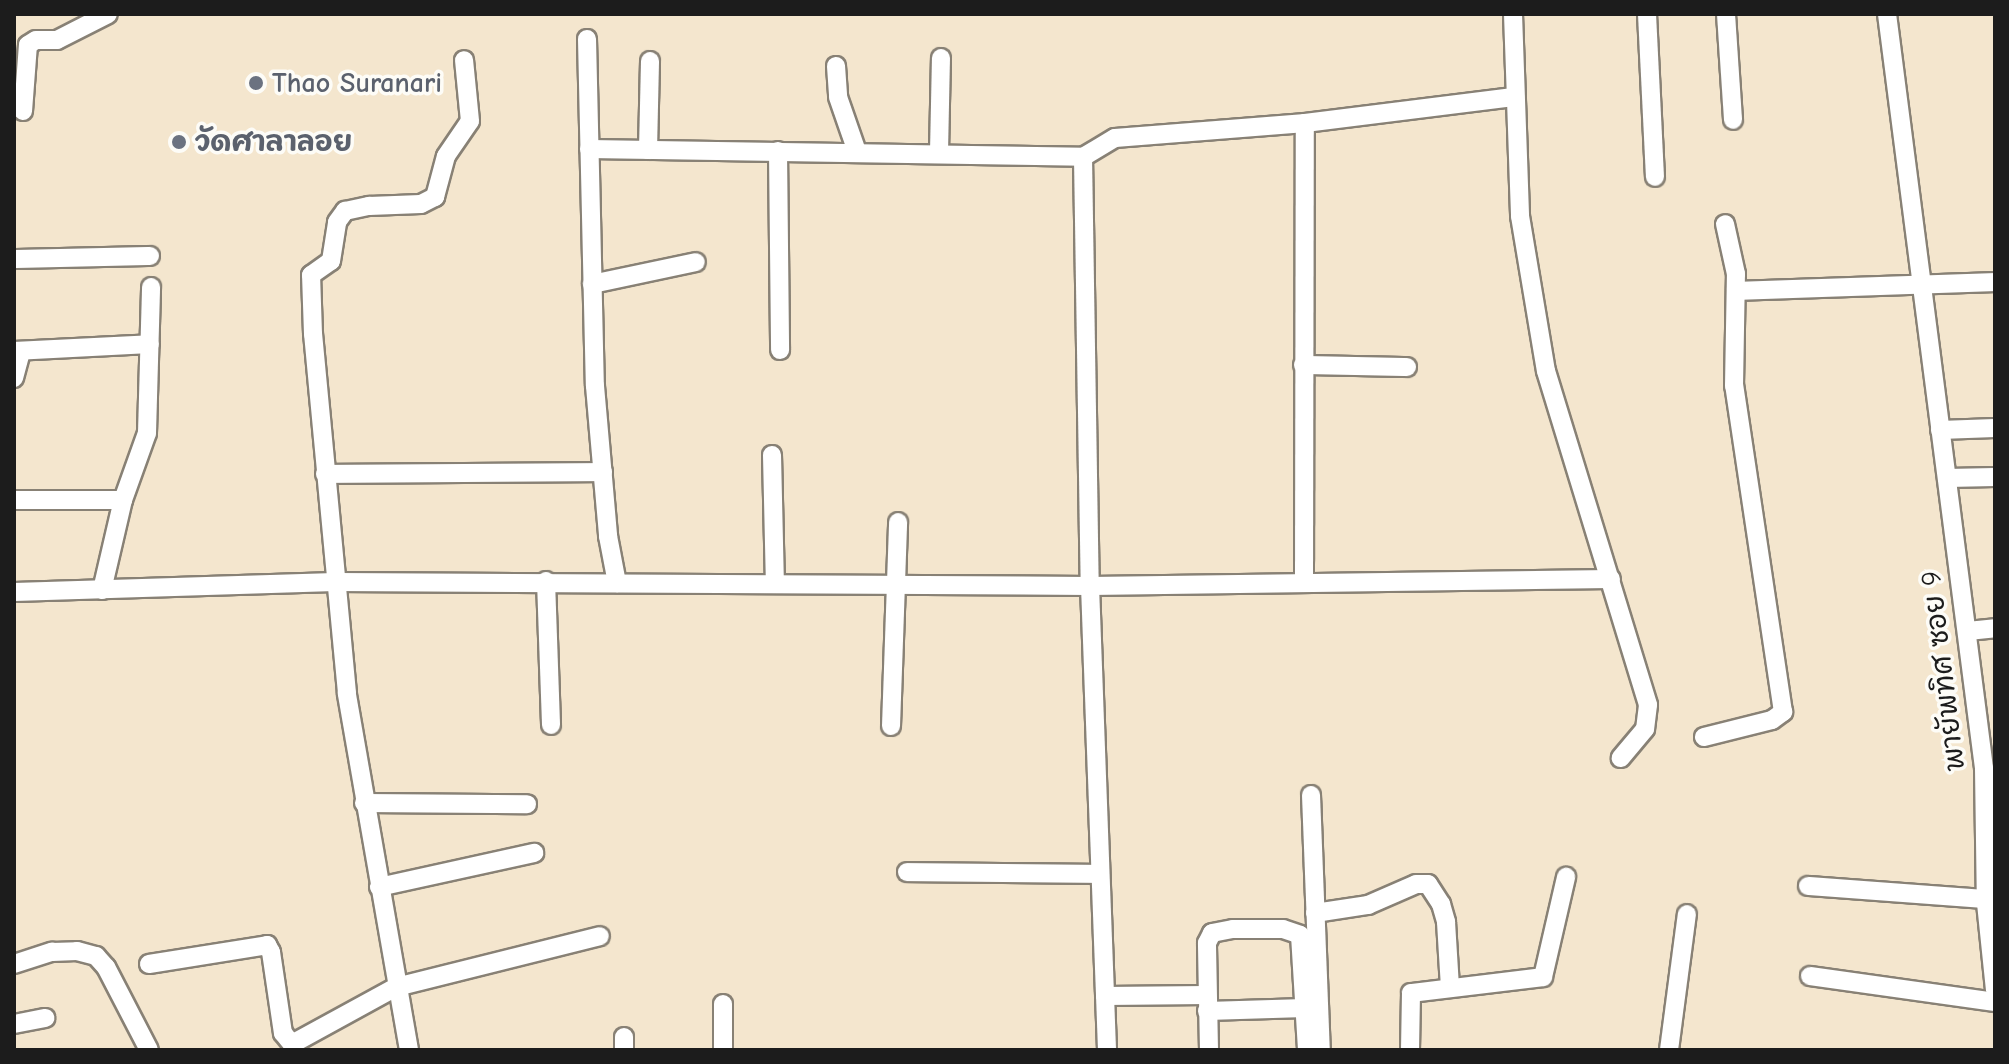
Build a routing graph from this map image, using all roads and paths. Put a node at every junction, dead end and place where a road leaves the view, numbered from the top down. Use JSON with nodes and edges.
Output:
{"nodes":[{"id":1,"x":108,"y":14,"type":"edge"},
{"id":2,"x":1513,"y":14,"type":"edge"},
{"id":3,"x":1647,"y":14,"type":"edge"},
{"id":4,"x":1726,"y":14,"type":"edge"},
{"id":5,"x":1887,"y":14,"type":"edge"},
{"id":6,"x":587,"y":39,"type":"dead end"},
{"id":7,"x":941,"y":58,"type":"dead end"},
{"id":8,"x":464,"y":60,"type":"dead end"},
{"id":9,"x":650,"y":61,"type":"dead end"},
{"id":10,"x":836,"y":66,"type":"dead end"},
{"id":11,"x":1515,"y":97,"type":"junction"},
{"id":12,"x":23,"y":111,"type":"dead end"},
{"id":13,"x":1733,"y":120,"type":"dead end"},
{"id":14,"x":1305,"y":123,"type":"junction"},
{"id":15,"x":589,"y":149,"type":"junction"},
{"id":16,"x":648,"y":150,"type":"junction"},
{"id":17,"x":778,"y":151,"type":"junction"},
{"id":18,"x":857,"y":152,"type":"junction"},
{"id":19,"x":939,"y":152,"type":"junction"},
{"id":20,"x":1087,"y":154,"type":"junction"},
{"id":21,"x":1655,"y":177,"type":"dead end"},
{"id":22,"x":1725,"y":224,"type":"dead end"},
{"id":23,"x":150,"y":256,"type":"dead end"},
{"id":24,"x":14,"y":259,"type":"edge"},
{"id":25,"x":696,"y":262,"type":"dead end"},
{"id":26,"x":1995,"y":282,"type":"edge"},
{"id":27,"x":592,"y":284,"type":"junction"},
{"id":28,"x":151,"y":287,"type":"dead end"},
{"id":29,"x":1920,"y":287,"type":"junction"},
{"id":30,"x":1736,"y":291,"type":"junction"},
{"id":31,"x":150,"y":344,"type":"junction"},
{"id":32,"x":780,"y":350,"type":"dead end"},
{"id":33,"x":18,"y":351,"type":"edge"},
{"id":34,"x":1303,"y":365,"type":"junction"},
{"id":35,"x":1407,"y":367,"type":"dead end"},
{"id":36,"x":14,"y":378,"type":"edge"},
{"id":37,"x":1995,"y":428,"type":"edge"},
{"id":38,"x":1940,"y":430,"type":"junction"},
{"id":39,"x":772,"y":455,"type":"dead end"},
{"id":40,"x":603,"y":472,"type":"junction"},
{"id":41,"x":325,"y":474,"type":"junction"},
{"id":42,"x":1995,"y":477,"type":"edge"},
{"id":43,"x":1947,"y":478,"type":"junction"},
{"id":44,"x":14,"y":500,"type":"edge"},
{"id":45,"x":123,"y":500,"type":"junction"},
{"id":46,"x":898,"y":522,"type":"dead end"},
{"id":47,"x":1611,"y":579,"type":"junction"},
{"id":48,"x":546,"y":581,"type":"junction"},
{"id":49,"x":335,"y":582,"type":"junction"},
{"id":50,"x":1304,"y":582,"type":"junction"},
{"id":51,"x":617,"y":583,"type":"junction"},
{"id":52,"x":775,"y":584,"type":"junction"},
{"id":53,"x":894,"y":585,"type":"junction"},
{"id":54,"x":1095,"y":586,"type":"junction"},
{"id":55,"x":102,"y":590,"type":"junction"},
{"id":56,"x":14,"y":592,"type":"edge"},
{"id":57,"x":1995,"y":628,"type":"edge"},
{"id":58,"x":1968,"y":631,"type":"junction"},
{"id":59,"x":551,"y":725,"type":"dead end"},
{"id":60,"x":891,"y":726,"type":"dead end"},
{"id":61,"x":1704,"y":737,"type":"dead end"},
{"id":62,"x":1621,"y":758,"type":"dead end"},
{"id":63,"x":1311,"y":795,"type":"dead end"},
{"id":64,"x":364,"y":803,"type":"junction"},
{"id":65,"x":527,"y":804,"type":"dead end"},
{"id":66,"x":534,"y":853,"type":"dead end"},
{"id":67,"x":907,"y":872,"type":"dead end"},
{"id":68,"x":1099,"y":874,"type":"junction"},
{"id":69,"x":1566,"y":877,"type":"dead end"},
{"id":70,"x":1808,"y":886,"type":"dead end"},
{"id":71,"x":379,"y":887,"type":"junction"},
{"id":72,"x":1986,"y":899,"type":"junction"},
{"id":73,"x":1315,"y":913,"type":"junction"},
{"id":74,"x":1687,"y":914,"type":"dead end"},
{"id":75,"x":600,"y":936,"type":"dead end"},
{"id":76,"x":14,"y":964,"type":"edge"},
{"id":77,"x":149,"y":964,"type":"dead end"},
{"id":78,"x":1810,"y":976,"type":"dead end"},
{"id":79,"x":396,"y":987,"type":"junction"},
{"id":80,"x":1450,"y":988,"type":"junction"},
{"id":81,"x":1995,"y":990,"type":"edge"},
{"id":82,"x":1105,"y":996,"type":"junction"},
{"id":83,"x":1995,"y":1002,"type":"edge"},
{"id":84,"x":1207,"y":1003,"type":"junction"},
{"id":85,"x":723,"y":1004,"type":"dead end"},
{"id":86,"x":1305,"y":1008,"type":"junction"},
{"id":87,"x":45,"y":1018,"type":"dead end"},
{"id":88,"x":14,"y":1024,"type":"edge"},
{"id":89,"x":149,"y":1050,"type":"edge"},
{"id":90,"x":409,"y":1050,"type":"edge"},
{"id":91,"x":723,"y":1050,"type":"edge"},
{"id":92,"x":1107,"y":1050,"type":"edge"},
{"id":93,"x":1209,"y":1050,"type":"edge"},
{"id":94,"x":1307,"y":1050,"type":"edge"},
{"id":95,"x":1321,"y":1050,"type":"edge"},
{"id":96,"x":1410,"y":1050,"type":"edge"},
{"id":97,"x":1669,"y":1050,"type":"edge"}],
"edges":[{"from":1,"to":12,"type":"street"},
{"from":2,"to":11,"type":"street"},
{"from":3,"to":21,"type":"street"},
{"from":4,"to":13,"type":"street"},
{"from":5,"to":29,"type":"street","name":"พายัพทิศ ซอย 9"},
{"from":6,"to":15,"type":"street"},
{"from":7,"to":19,"type":"street"},
{"from":8,"to":41,"type":"street"},
{"from":9,"to":16,"type":"street"},
{"from":10,"to":18,"type":"street"},
{"from":11,"to":14,"type":"street"},
{"from":11,"to":47,"type":"street"},
{"from":14,"to":20,"type":"street"},
{"from":14,"to":34,"type":"street"},
{"from":15,"to":16,"type":"street"},
{"from":15,"to":27,"type":"street"},
{"from":16,"to":17,"type":"street"},
{"from":17,"to":18,"type":"street"},
{"from":17,"to":32,"type":"street"},
{"from":18,"to":19,"type":"street"},
{"from":19,"to":20,"type":"street"},
{"from":20,"to":54,"type":"street"},
{"from":22,"to":30,"type":"street"},
{"from":23,"to":24,"type":"street"},
{"from":25,"to":27,"type":"street"},
{"from":26,"to":29,"type":"street"},
{"from":27,"to":40,"type":"street"},
{"from":28,"to":31,"type":"street"},
{"from":29,"to":30,"type":"street"},
{"from":29,"to":38,"type":"street","name":"พายัพทิศ ซอย 9"},
{"from":30,"to":61,"type":"street"},
{"from":31,"to":33,"type":"street"},
{"from":31,"to":45,"type":"street"},
{"from":33,"to":36,"type":"street"},
{"from":34,"to":35,"type":"street"},
{"from":34,"to":50,"type":"street"},
{"from":37,"to":38,"type":"street"},
{"from":38,"to":43,"type":"street","name":"พายัพทิศ ซอย 9"},
{"from":39,"to":52,"type":"street"},
{"from":40,"to":41,"type":"street"},
{"from":40,"to":51,"type":"street"},
{"from":41,"to":49,"type":"street"},
{"from":42,"to":43,"type":"street"},
{"from":43,"to":58,"type":"street","name":"พายัพทิศ ซอย 9"},
{"from":44,"to":45,"type":"street"},
{"from":45,"to":55,"type":"street"},
{"from":46,"to":53,"type":"street"},
{"from":47,"to":50,"type":"street"},
{"from":47,"to":62,"type":"street"},
{"from":48,"to":49,"type":"street"},
{"from":48,"to":51,"type":"street"},
{"from":48,"to":59,"type":"street"},
{"from":49,"to":55,"type":"street"},
{"from":49,"to":64,"type":"street"},
{"from":50,"to":54,"type":"street"},
{"from":51,"to":52,"type":"street"},
{"from":52,"to":53,"type":"street"},
{"from":53,"to":54,"type":"street"},
{"from":53,"to":60,"type":"street"},
{"from":54,"to":68,"type":"street"},
{"from":55,"to":56,"type":"street"},
{"from":57,"to":58,"type":"street"},
{"from":58,"to":72,"type":"street","name":"พายัพทิศ ซอย 9"},
{"from":63,"to":73,"type":"street"},
{"from":64,"to":65,"type":"street"},
{"from":64,"to":71,"type":"street"},
{"from":66,"to":71,"type":"street"},
{"from":67,"to":68,"type":"street"},
{"from":68,"to":82,"type":"street"},
{"from":69,"to":80,"type":"street"},
{"from":70,"to":72,"type":"street"},
{"from":71,"to":79,"type":"street"},
{"from":72,"to":81,"type":"street","name":"พายัพทิศ ซอย 9"},
{"from":73,"to":80,"type":"street"},
{"from":73,"to":95,"type":"street"},
{"from":74,"to":97,"type":"street"},
{"from":75,"to":79,"type":"street"},
{"from":76,"to":89,"type":"street"},
{"from":77,"to":79,"type":"street"},
{"from":78,"to":83,"type":"street"},
{"from":79,"to":90,"type":"street"},
{"from":80,"to":96,"type":"street"},
{"from":82,"to":84,"type":"street"},
{"from":82,"to":92,"type":"street"},
{"from":84,"to":86,"type":"street"},
{"from":84,"to":86,"type":"street"},
{"from":84,"to":93,"type":"street"},
{"from":85,"to":91,"type":"street"},
{"from":86,"to":94,"type":"street"},
{"from":87,"to":88,"type":"street"}]}
